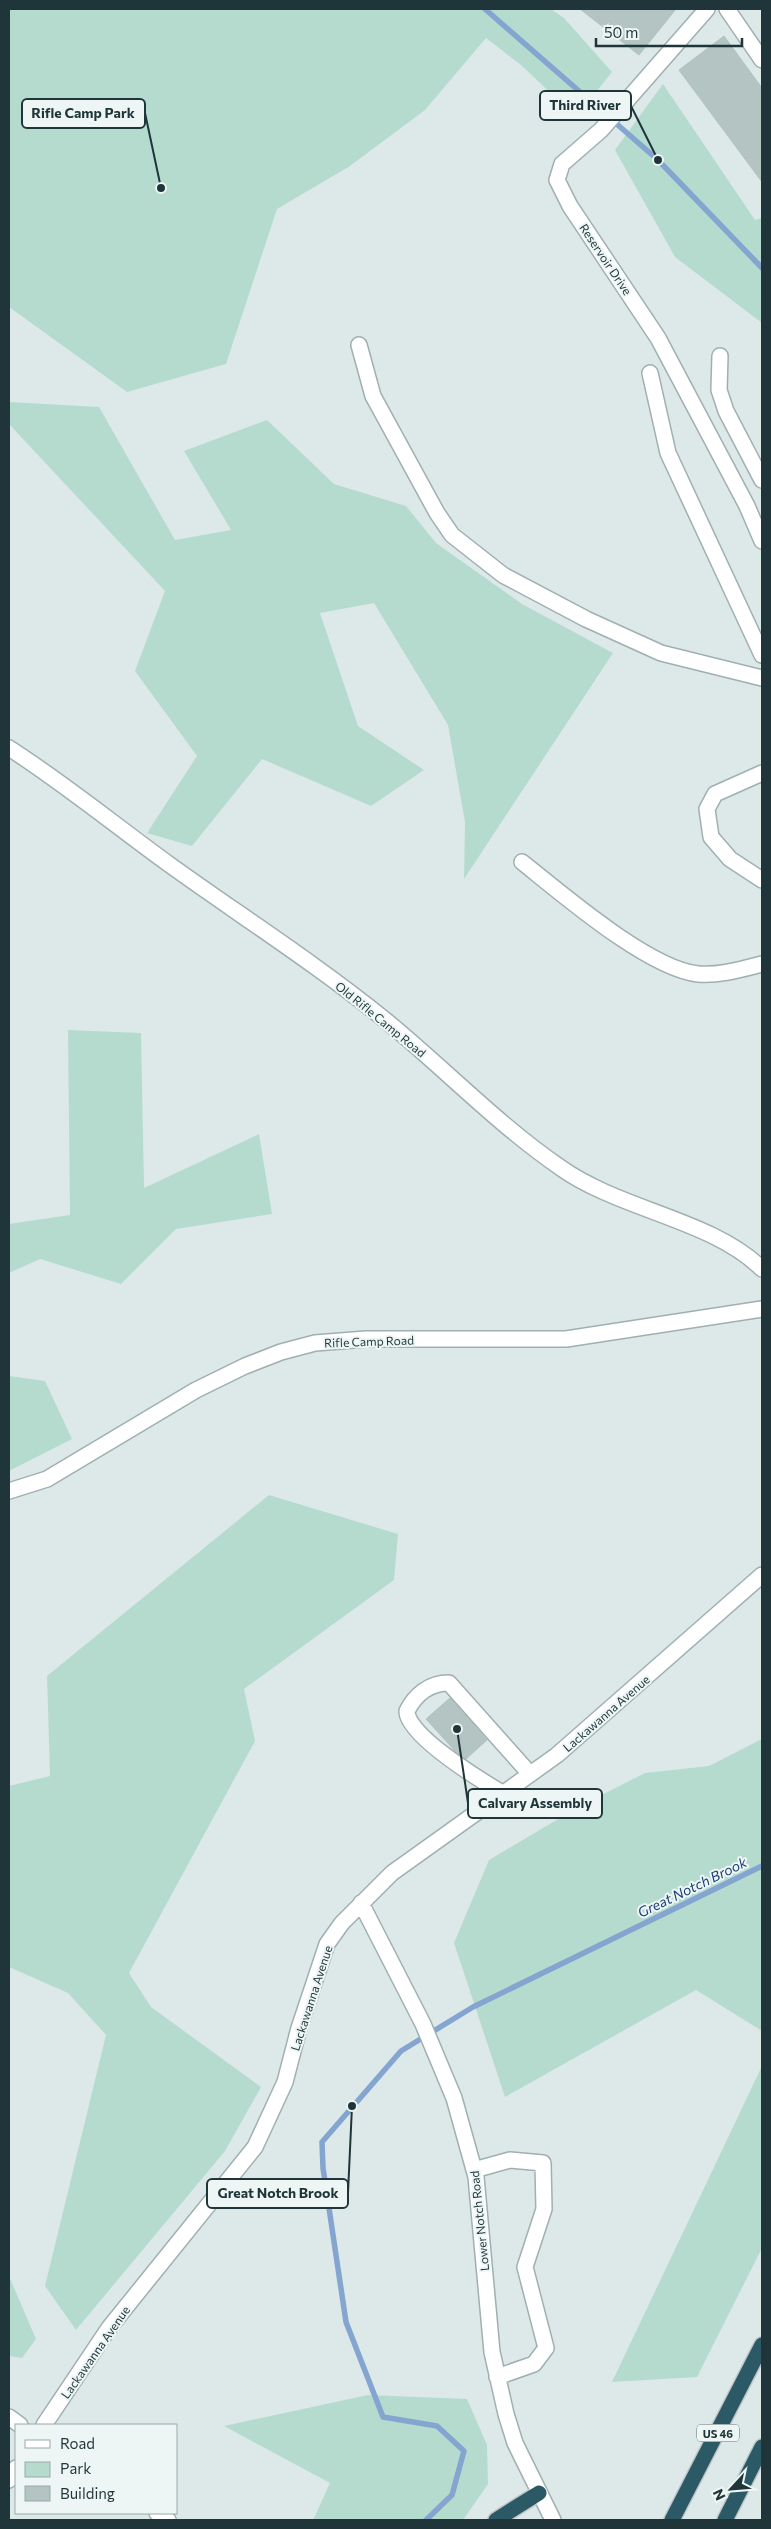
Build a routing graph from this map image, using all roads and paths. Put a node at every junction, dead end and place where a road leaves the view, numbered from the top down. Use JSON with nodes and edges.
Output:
{"nodes":[{"id":1,"x":707,"y":9,"type":"edge"},
{"id":2,"x":727,"y":9,"type":"edge"},
{"id":3,"x":762,"y":60,"type":"edge"},
{"id":4,"x":358,"y":345,"type":"dead end"},
{"id":5,"x":720,"y":356,"type":"dead end"},
{"id":6,"x":650,"y":373,"type":"dead end"},
{"id":7,"x":762,"y":480,"type":"edge"},
{"id":8,"x":762,"y":541,"type":"edge"},
{"id":9,"x":762,"y":655,"type":"edge"},
{"id":10,"x":761,"y":681,"type":"edge"},
{"id":11,"x":9,"y":748,"type":"edge"},
{"id":12,"x":762,"y":773,"type":"edge"},
{"id":13,"x":522,"y":862,"type":"dead end"},
{"id":14,"x":762,"y":880,"type":"edge"},
{"id":15,"x":762,"y":964,"type":"edge"},
{"id":16,"x":762,"y":1268,"type":"edge"},
{"id":17,"x":762,"y":1309,"type":"edge"},
{"id":18,"x":9,"y":1491,"type":"edge"},
{"id":19,"x":762,"y":1575,"type":"edge"},
{"id":20,"x":530,"y":1774,"type":"junction"},
{"id":21,"x":502,"y":1793,"type":"junction"},
{"id":22,"x":360,"y":1903,"type":"junction"},
{"id":23,"x":474,"y":2170,"type":"junction"},
{"id":24,"x":762,"y":2346,"type":"edge"},
{"id":25,"x":497,"y":2377,"type":"junction"},
{"id":26,"x":45,"y":2424,"type":"edge"},
{"id":27,"x":762,"y":2447,"type":"edge"},
{"id":28,"x":538,"y":2493,"type":"junction"},
{"id":29,"x":496,"y":2520,"type":"edge"},
{"id":30,"x":553,"y":2520,"type":"edge"},
{"id":31,"x":672,"y":2520,"type":"edge"},
{"id":32,"x":725,"y":2520,"type":"edge"}],
"edges":[{"from":1,"to":8,"type":"street","name":"Reservoir Drive"},
{"from":2,"to":3,"type":"street"},
{"from":4,"to":10,"type":"street"},
{"from":5,"to":7,"type":"street"},
{"from":6,"to":9,"type":"street"},
{"from":11,"to":16,"type":"street","name":"Old Rifle Camp Road"},
{"from":12,"to":14,"type":"street"},
{"from":13,"to":15,"type":"street"},
{"from":17,"to":18,"type":"street","name":"Rifle Camp Road"},
{"from":19,"to":20,"type":"street","name":"Lackawanna Avenue"},
{"from":20,"to":21,"type":"street","name":"Lackawanna Avenue"},
{"from":20,"to":21,"type":"street"},
{"from":21,"to":22,"type":"street","name":"Lackawanna Avenue"},
{"from":22,"to":23,"type":"street","name":"Lower Notch Road"},
{"from":22,"to":26,"type":"street","name":"Lackawanna Avenue"},
{"from":23,"to":25,"type":"street","name":"Lower Notch Road"},
{"from":23,"to":25,"type":"street"},
{"from":24,"to":31,"type":"highway","number":"US 46"},
{"from":25,"to":28,"type":"street","name":"Lower Notch Road"},
{"from":27,"to":32,"type":"highway"},
{"from":28,"to":29,"type":"highway"},
{"from":28,"to":30,"type":"street","name":"Lower Notch Road"}]}
